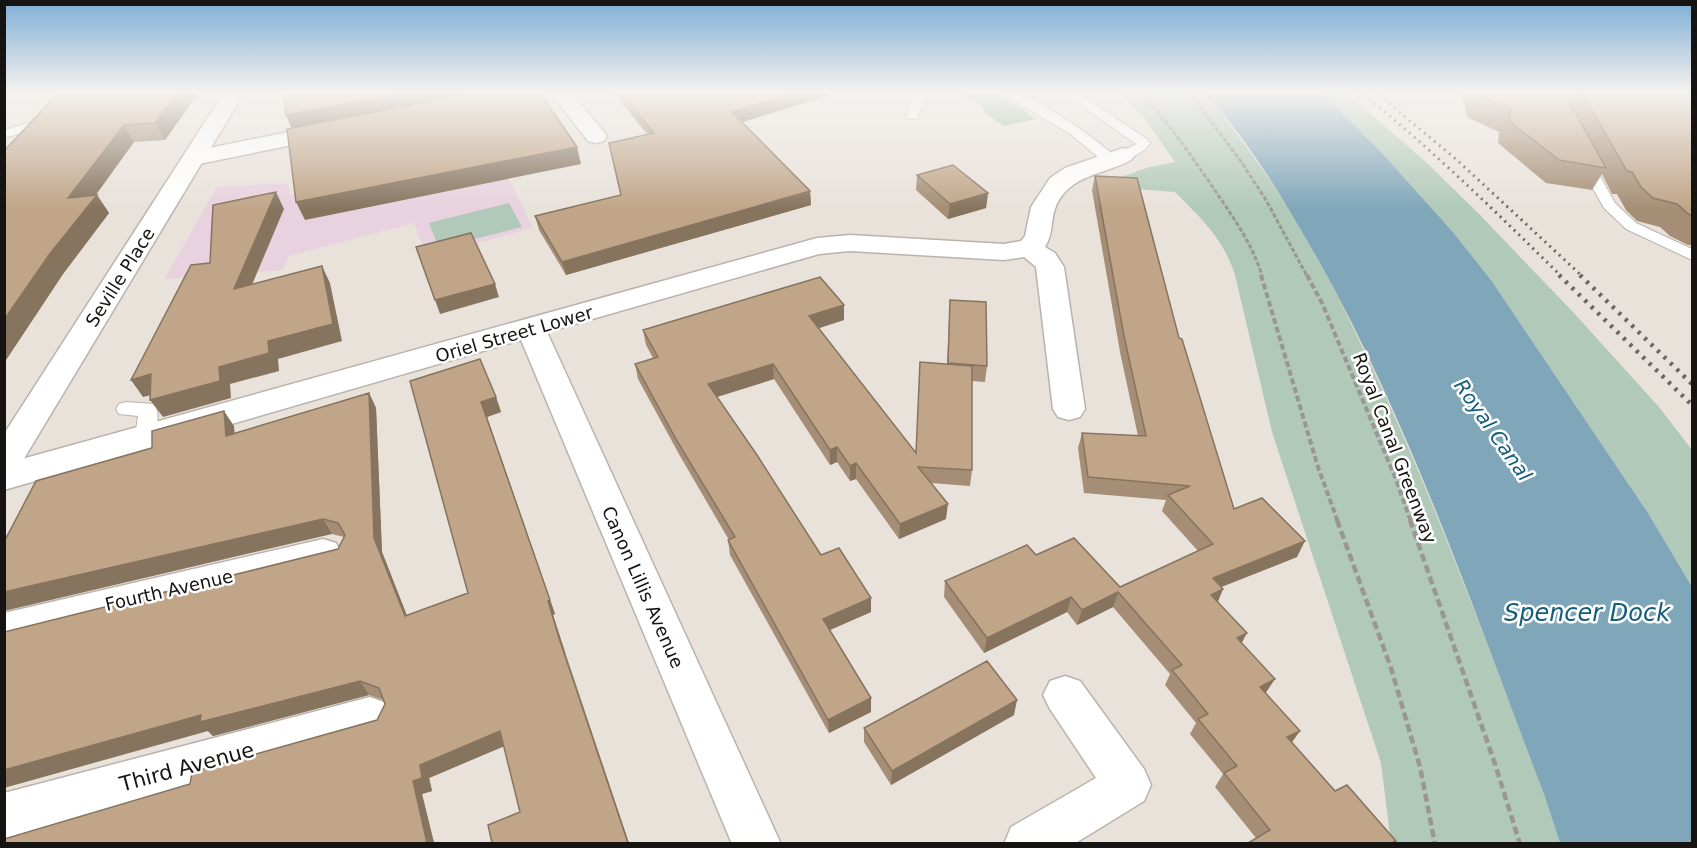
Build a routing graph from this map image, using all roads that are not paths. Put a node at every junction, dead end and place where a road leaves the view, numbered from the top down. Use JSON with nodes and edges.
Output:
{"nodes":[{"id":1,"x":211,"y":131,"type":"edge"},
{"id":2,"x":332,"y":131,"type":"edge"},
{"id":3,"x":592,"y":131,"type":"edge"},
{"id":4,"x":1074,"y":131,"type":"edge"},
{"id":5,"x":1125,"y":131,"type":"edge"},
{"id":6,"x":596,"y":136,"type":"dead end"},
{"id":7,"x":1578,"y":148,"type":"edge"},
{"id":8,"x":194,"y":158,"type":"junction"},
{"id":9,"x":1118,"y":158,"type":"junction"},
{"id":10,"x":1029,"y":248,"type":"junction"},
{"id":11,"x":1692,"y":255,"type":"edge"},
{"id":12,"x":531,"y":329,"type":"junction"},
{"id":13,"x":126,"y":409,"type":"dead end"},
{"id":14,"x":1070,"y":409,"type":"dead end"},
{"id":15,"x":145,"y":438,"type":"junction"},
{"id":16,"x":4,"y":463,"type":"edge"},
{"id":17,"x":4,"y":477,"type":"edge"},
{"id":18,"x":333,"y":551,"type":"edge"},
{"id":19,"x":4,"y":631,"type":"edge"},
{"id":20,"x":1065,"y":696,"type":"dead end"},
{"id":21,"x":370,"y":717,"type":"dead end"},
{"id":22,"x":4,"y":817,"type":"edge"},
{"id":23,"x":757,"y":843,"type":"edge"},
{"id":24,"x":1028,"y":843,"type":"edge"}],
"edges":[{"from":1,"to":8,"type":"street","name":"Seville Place"},
{"from":2,"to":8,"type":"street"},
{"from":3,"to":6,"type":"street"},
{"from":4,"to":9,"type":"lane"},
{"from":5,"to":9,"type":"lane"},
{"from":7,"to":11,"type":"lane"},
{"from":8,"to":16,"type":"street","name":"Seville Place"},
{"from":9,"to":10,"type":"street"},
{"from":10,"to":12,"type":"street","name":"Oriel Street Lower"},
{"from":10,"to":14,"type":"street"},
{"from":12,"to":15,"type":"street","name":"Oriel Street Lower"},
{"from":12,"to":23,"type":"street","name":"Canon Lillis Avenue"},
{"from":13,"to":15,"type":"lane"},
{"from":15,"to":17,"type":"street","name":"Oriel Street Lower"},
{"from":18,"to":19,"type":"street","name":"Fourth Avenue"},
{"from":20,"to":24,"type":"street"},
{"from":21,"to":22,"type":"street","name":"Third Avenue"}]}
